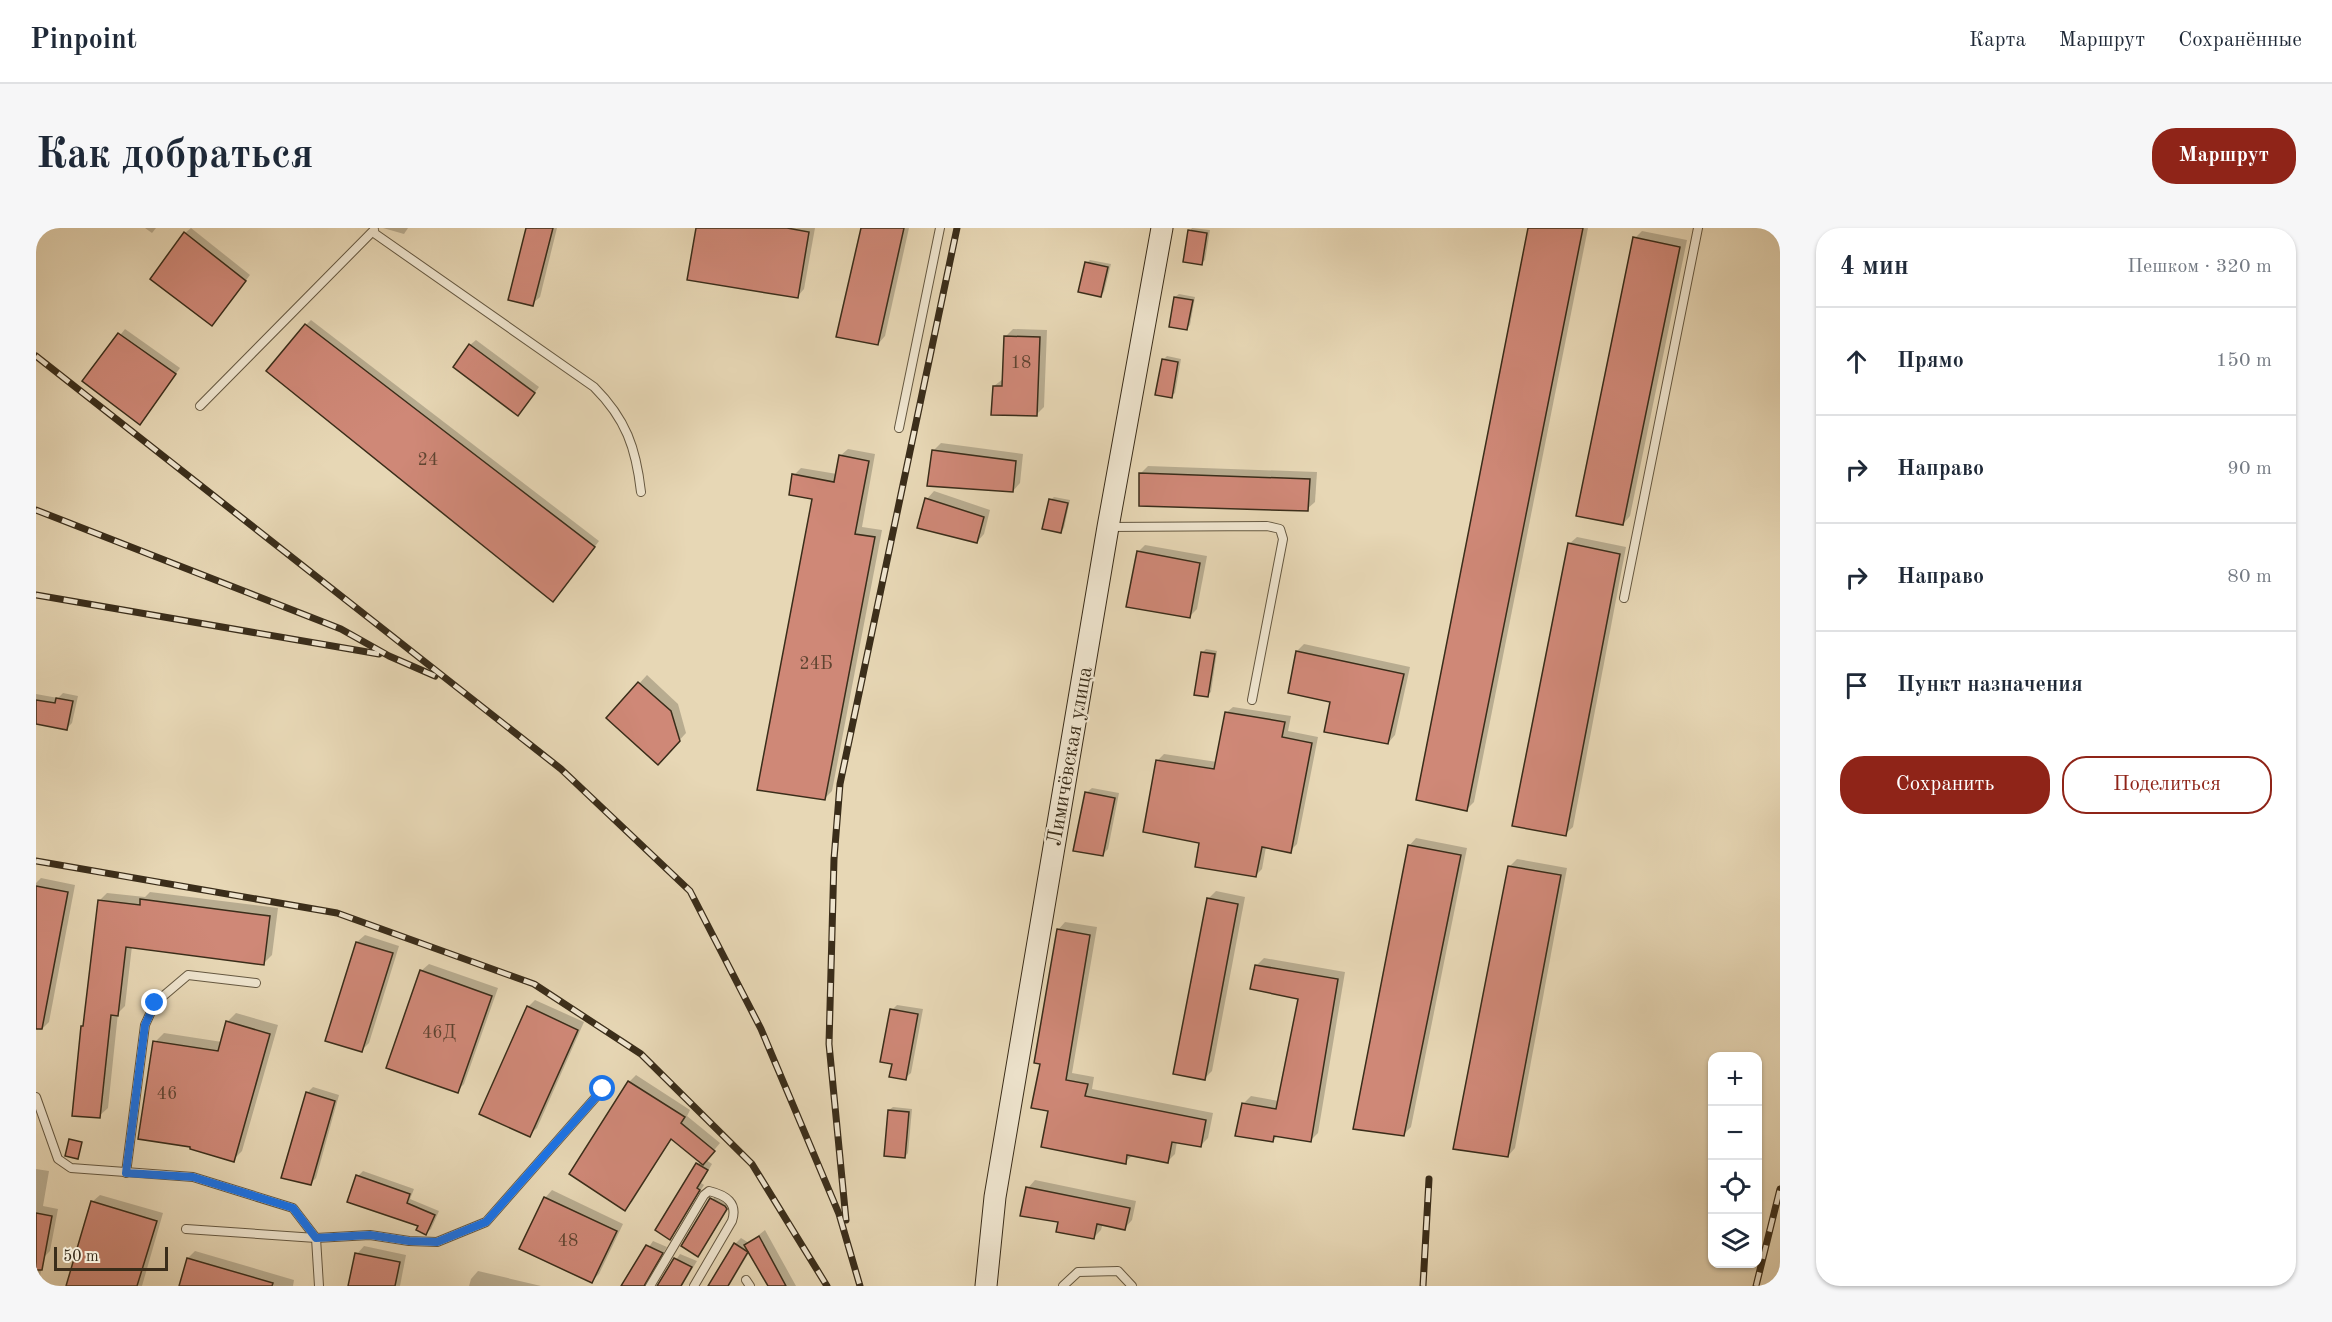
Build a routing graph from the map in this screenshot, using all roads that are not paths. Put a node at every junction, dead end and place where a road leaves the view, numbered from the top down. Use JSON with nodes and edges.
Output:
{"nodes":[{"id":1,"x":940,"y":228,"type":"edge"},
{"id":2,"x":1162,"y":228,"type":"edge"},
{"id":3,"x":1698,"y":228,"type":"edge"},
{"id":4,"x":374,"y":230,"type":"edge"},
{"id":5,"x":200,"y":406,"type":"dead end"},
{"id":6,"x":899,"y":428,"type":"dead end"},
{"id":7,"x":641,"y":492,"type":"dead end"},
{"id":8,"x":1108,"y":527,"type":"junction"},
{"id":9,"x":1624,"y":598,"type":"dead end"},
{"id":10,"x":1252,"y":700,"type":"dead end"},
{"id":11,"x":256,"y":983,"type":"dead end"},
{"id":12,"x":603,"y":1089,"type":"dead end"},
{"id":13,"x":36,"y":1097,"type":"edge"},
{"id":14,"x":126,"y":1173,"type":"junction"},
{"id":15,"x":186,"y":1229,"type":"dead end"},
{"id":16,"x":316,"y":1238,"type":"junction"},
{"id":17,"x":319,"y":1286,"type":"edge"},
{"id":18,"x":650,"y":1286,"type":"edge"},
{"id":19,"x":694,"y":1286,"type":"edge"},
{"id":20,"x":986,"y":1286,"type":"edge"},
{"id":21,"x":1063,"y":1286,"type":"edge"},
{"id":22,"x":1132,"y":1286,"type":"edge"}],
"edges":[{"from":1,"to":6,"type":"lane"},
{"from":2,"to":8,"type":"main road","name":"Лимичёвская улица"},
{"from":3,"to":9,"type":"lane"},
{"from":4,"to":5,"type":"lane"},
{"from":4,"to":7,"type":"lane"},
{"from":8,"to":10,"type":"lane"},
{"from":8,"to":20,"type":"main road","name":"Лимичёвская улица"},
{"from":11,"to":14,"type":"lane"},
{"from":12,"to":16,"type":"lane"},
{"from":13,"to":14,"type":"lane"},
{"from":14,"to":16,"type":"lane"},
{"from":15,"to":16,"type":"lane"},
{"from":16,"to":17,"type":"lane"},
{"from":18,"to":19,"type":"lane"},
{"from":21,"to":22,"type":"lane"}]}
